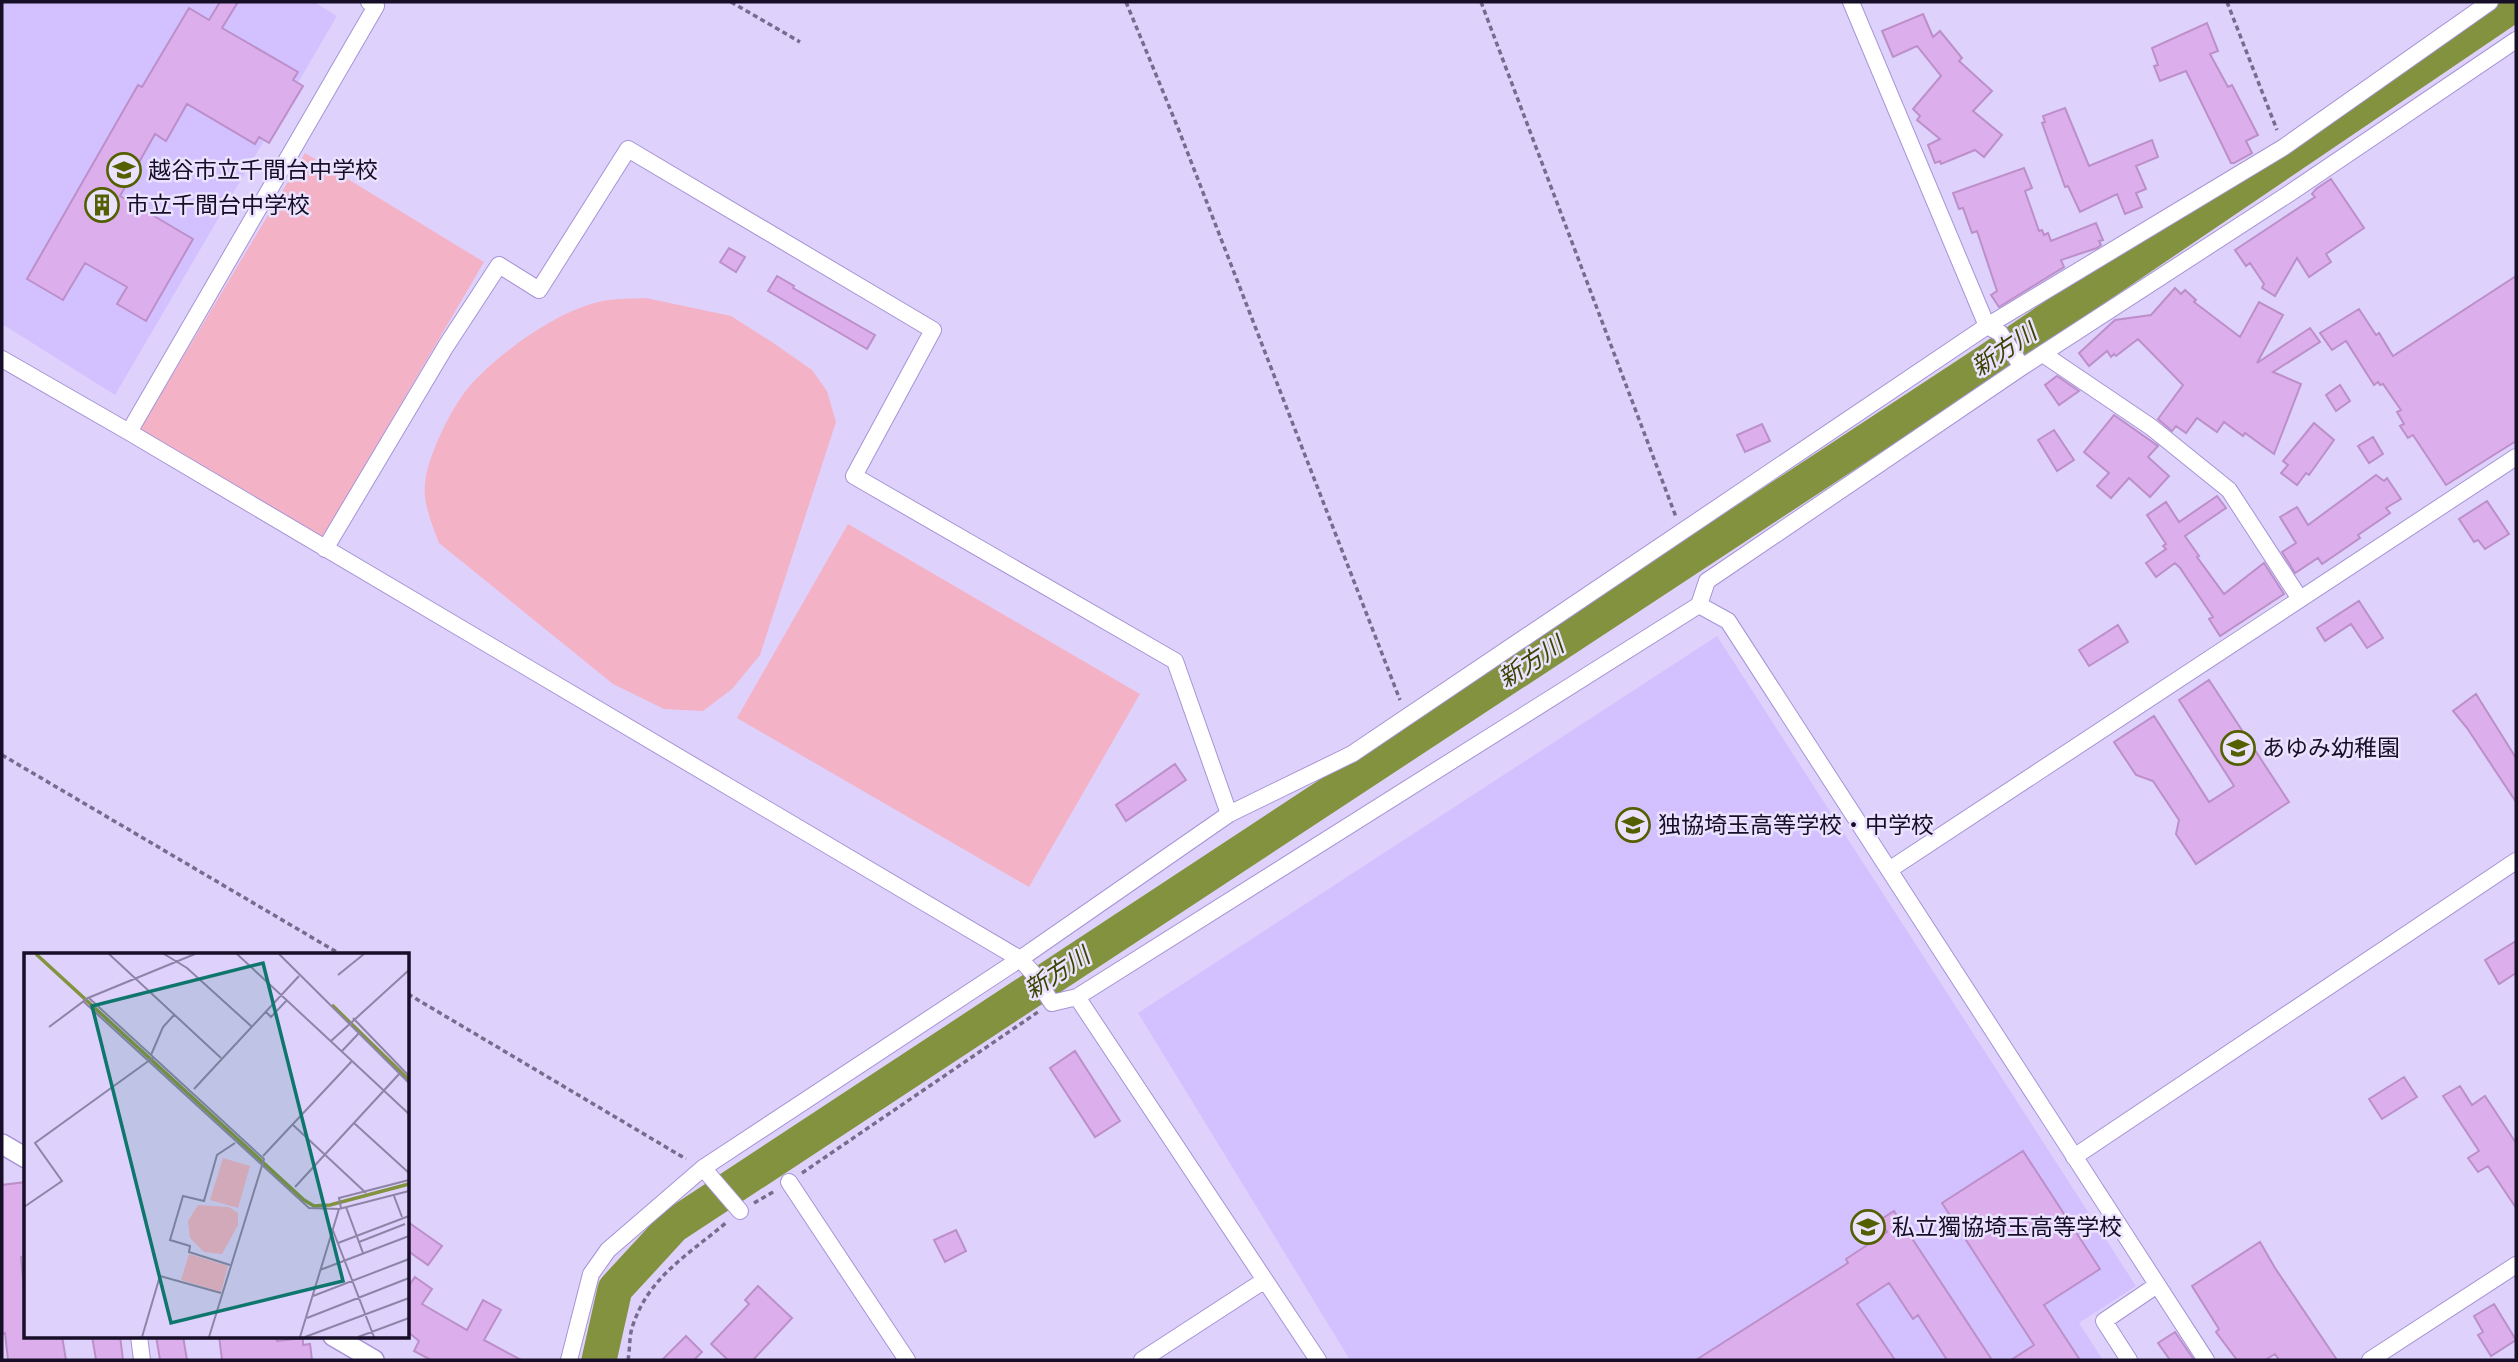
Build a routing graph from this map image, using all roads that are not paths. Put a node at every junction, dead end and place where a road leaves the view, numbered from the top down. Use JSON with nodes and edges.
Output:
{"nodes":[{"id":1,"x":369,"y":2,"type":"edge"},
{"id":2,"x":1852,"y":2,"type":"edge"},
{"id":3,"x":2490,"y":2,"type":"edge"},
{"id":4,"x":2516,"y":40,"type":"edge"},
{"id":5,"x":1994,"y":330,"type":"junction"},
{"id":6,"x":2043,"y":355,"type":"junction"},
{"id":7,"x":2,"y":359,"type":"edge"},
{"id":8,"x":2020,"y":364,"type":"junction"},
{"id":9,"x":129,"y":432,"type":"junction"},
{"id":10,"x":2516,"y":457,"type":"edge"},
{"id":11,"x":325,"y":549,"type":"junction"},
{"id":12,"x":2300,"y":599,"type":"junction"},
{"id":13,"x":1699,"y":605,"type":"junction"},
{"id":14,"x":1229,"y":814,"type":"junction"},
{"id":15,"x":2516,"y":861,"type":"edge"},
{"id":16,"x":1889,"y":870,"type":"junction"},
{"id":17,"x":1020,"y":959,"type":"junction"},
{"id":18,"x":1077,"y":997,"type":"junction"},
{"id":19,"x":2,"y":1144,"type":"edge"},
{"id":20,"x":24,"y":1157,"type":"edge"},
{"id":21,"x":2074,"y":1157,"type":"junction"},
{"id":22,"x":703,"y":1168,"type":"junction"},
{"id":23,"x":789,"y":1182,"type":"road end"},
{"id":24,"x":740,"y":1211,"type":"road end"},
{"id":25,"x":2516,"y":1265,"type":"edge"},
{"id":26,"x":1265,"y":1280,"type":"junction"},
{"id":27,"x":2157,"y":1285,"type":"junction"},
{"id":28,"x":139,"y":1338,"type":"edge"},
{"id":29,"x":336,"y":1338,"type":"edge"},
{"id":30,"x":142,"y":1360,"type":"edge"},
{"id":31,"x":374,"y":1360,"type":"edge"},
{"id":32,"x":569,"y":1360,"type":"edge"},
{"id":33,"x":907,"y":1360,"type":"edge"},
{"id":34,"x":1142,"y":1360,"type":"edge"},
{"id":35,"x":1318,"y":1360,"type":"edge"},
{"id":36,"x":2129,"y":1360,"type":"edge"},
{"id":37,"x":2206,"y":1360,"type":"edge"},
{"id":38,"x":2370,"y":1360,"type":"edge"}],
"edges":[{"from":1,"to":9,"type":"street"},
{"from":2,"to":5,"type":"street"},
{"from":3,"to":5,"type":"street"},
{"from":4,"to":6,"type":"street"},
{"from":5,"to":8,"type":"street"},
{"from":5,"to":14,"type":"street"},
{"from":6,"to":8,"type":"street"},
{"from":6,"to":12,"type":"street"},
{"from":7,"to":9,"type":"street"},
{"from":8,"to":13,"type":"street"},
{"from":9,"to":11,"type":"street"},
{"from":10,"to":12,"type":"street"},
{"from":11,"to":14,"type":"street"},
{"from":11,"to":17,"type":"street"},
{"from":12,"to":16,"type":"street"},
{"from":13,"to":16,"type":"street"},
{"from":13,"to":18,"type":"street"},
{"from":14,"to":17,"type":"street"},
{"from":15,"to":21,"type":"street"},
{"from":16,"to":21,"type":"street"},
{"from":17,"to":18,"type":"street"},
{"from":17,"to":22,"type":"street"},
{"from":18,"to":26,"type":"street"},
{"from":19,"to":20,"type":"street"},
{"from":21,"to":27,"type":"street"},
{"from":22,"to":24,"type":"street"},
{"from":22,"to":32,"type":"street"},
{"from":23,"to":33,"type":"street"},
{"from":25,"to":38,"type":"street"},
{"from":26,"to":34,"type":"street"},
{"from":26,"to":35,"type":"street"},
{"from":27,"to":36,"type":"street"},
{"from":27,"to":37,"type":"street"},
{"from":28,"to":30,"type":"street"},
{"from":29,"to":31,"type":"street"}]}
